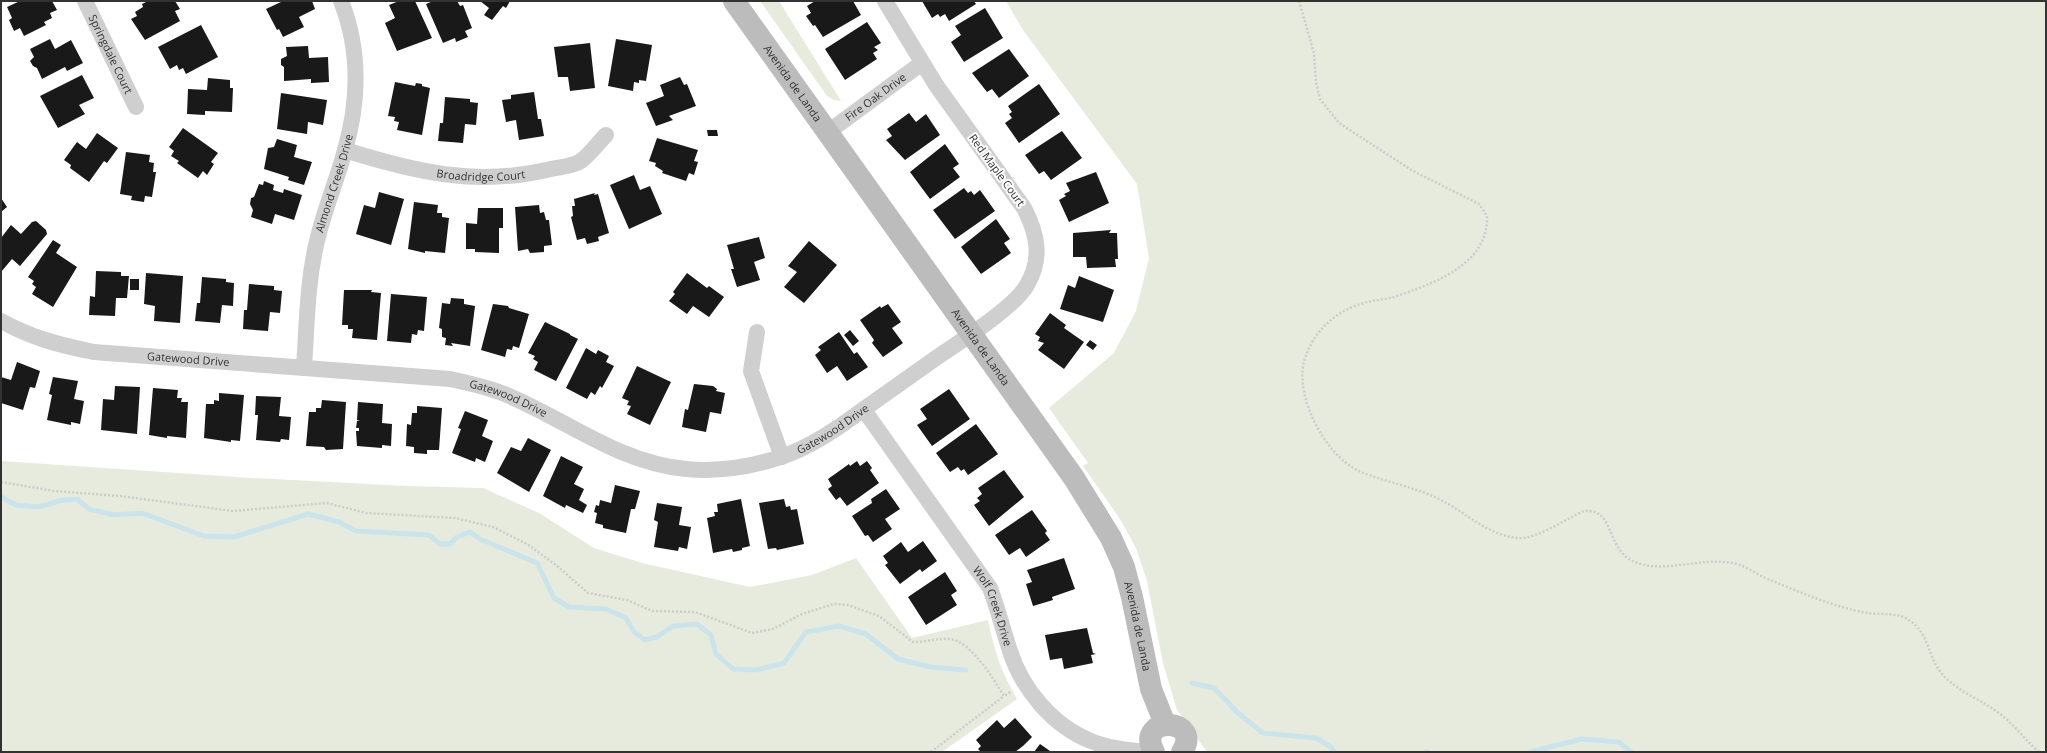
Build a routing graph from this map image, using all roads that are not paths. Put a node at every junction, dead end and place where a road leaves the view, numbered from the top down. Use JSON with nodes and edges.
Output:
{"nodes":[{"id":1,"x":84,"y":1,"type":"edge"},
{"id":2,"x":341,"y":1,"type":"edge"},
{"id":3,"x":734,"y":1,"type":"edge"},
{"id":4,"x":884,"y":1,"type":"edge"},
{"id":5,"x":922,"y":63,"type":"junction"},
{"id":6,"x":136,"y":107,"type":"dead end"},
{"id":7,"x":828,"y":132,"type":"junction"},
{"id":8,"x":606,"y":135,"type":"dead end"},
{"id":9,"x":345,"y":150,"type":"junction"},
{"id":10,"x":1,"y":321,"type":"edge"},
{"id":11,"x":757,"y":332,"type":"dead end"},
{"id":12,"x":971,"y":333,"type":"junction"},
{"id":13,"x":304,"y":367,"type":"junction"},
{"id":14,"x":864,"y":410,"type":"junction"},
{"id":15,"x":782,"y":457,"type":"junction"},
{"id":16,"x":1164,"y":724,"type":"junction"},
{"id":17,"x":1154,"y":752,"type":"edge"},
{"id":18,"x":1182,"y":752,"type":"edge"}],
"edges":[{"from":1,"to":6,"type":"street","name":"Springdale Court"},
{"from":2,"to":9,"type":"street","name":"Almond Creek Drive"},
{"from":3,"to":7,"type":"street","name":"Avenida de Landa"},
{"from":4,"to":5,"type":"street","name":"Red Maple Court"},
{"from":5,"to":7,"type":"street","name":"Fire Oak Drive"},
{"from":5,"to":12,"type":"street","name":"Red Maple Court"},
{"from":7,"to":12,"type":"street","name":"Avenida de Landa"},
{"from":8,"to":9,"type":"street","name":"Broadridge Court"},
{"from":9,"to":13,"type":"street","name":"Almond Creek Drive"},
{"from":10,"to":13,"type":"street","name":"Gatewood Drive"},
{"from":11,"to":15,"type":"street"},
{"from":12,"to":14,"type":"street","name":"Gatewood Drive"},
{"from":12,"to":16,"type":"street","name":"Avenida de Landa"},
{"from":13,"to":15,"type":"street","name":"Gatewood Drive"},
{"from":14,"to":15,"type":"street","name":"Gatewood Drive"},
{"from":14,"to":17,"type":"street","name":"Wolf Creek Drive"},
{"from":16,"to":17,"type":"street"},
{"from":16,"to":18,"type":"street"}]}
